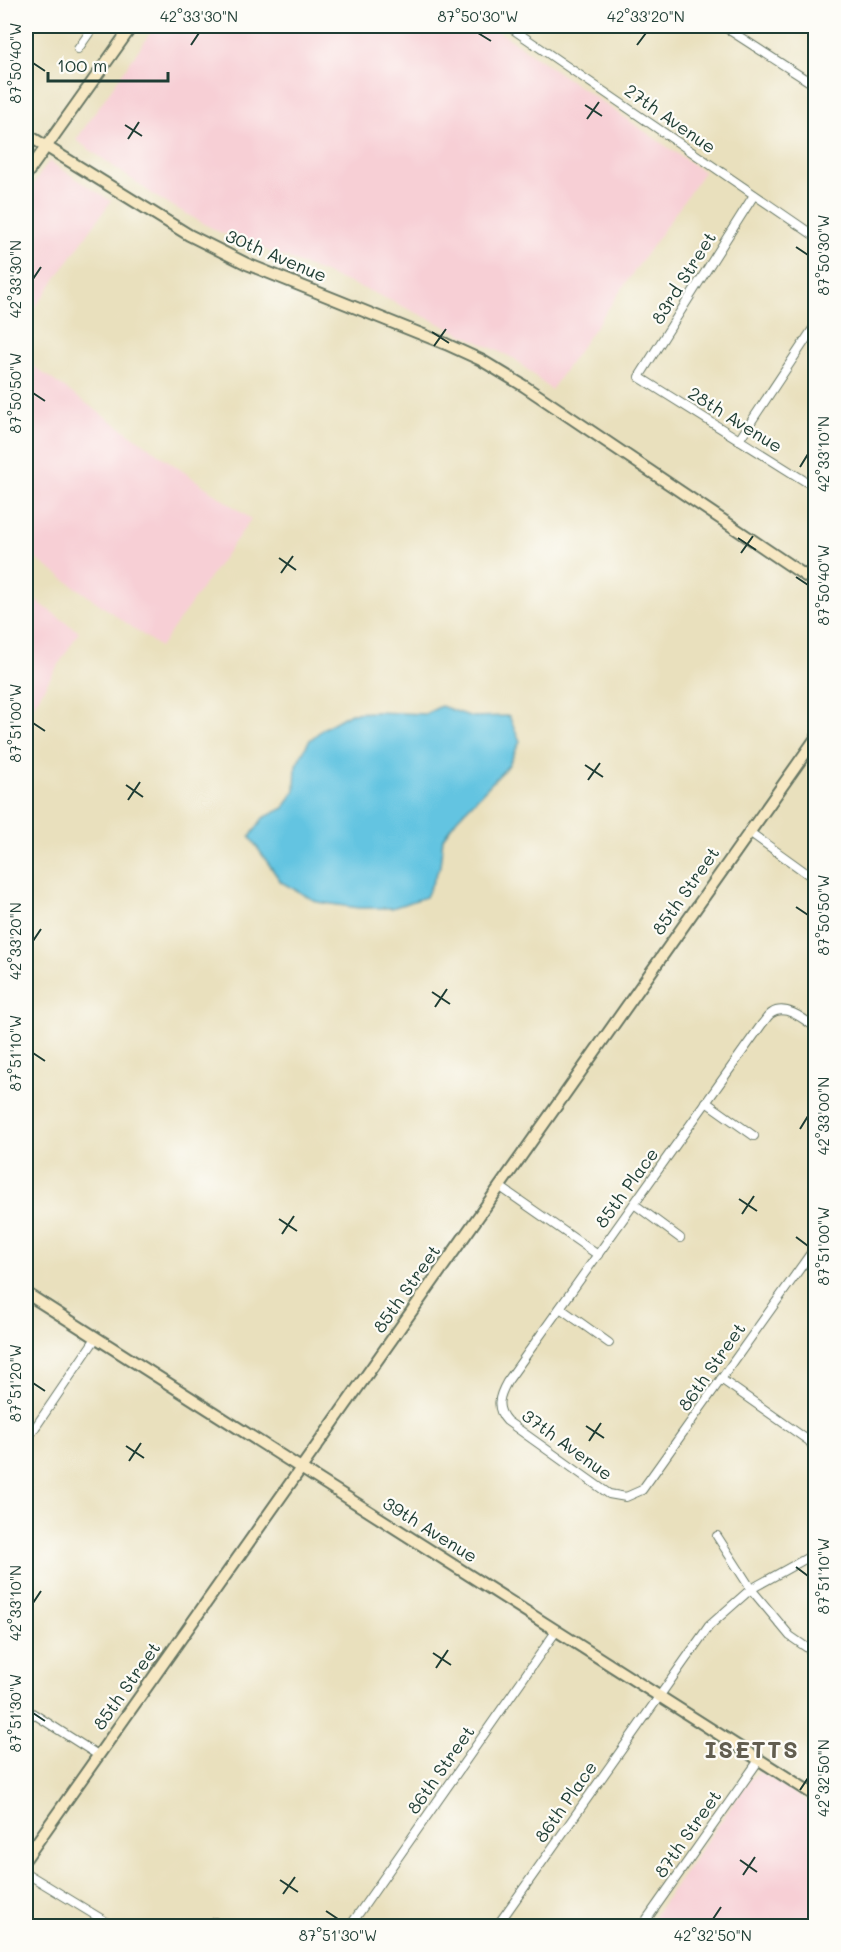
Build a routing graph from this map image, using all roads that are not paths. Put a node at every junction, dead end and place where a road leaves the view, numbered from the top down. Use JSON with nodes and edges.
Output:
{"nodes":[{"id":1,"x":94,"y":26,"type":"edge"},
{"id":2,"x":132,"y":26,"type":"edge"},
{"id":3,"x":508,"y":26,"type":"edge"},
{"id":4,"x":723,"y":26,"type":"edge"},
{"id":5,"x":78,"y":49,"type":"dead end"},
{"id":6,"x":816,"y":86,"type":"edge"},
{"id":7,"x":26,"y":134,"type":"edge"},
{"id":8,"x":45,"y":147,"type":"junction"},
{"id":9,"x":26,"y":175,"type":"edge"},
{"id":10,"x":754,"y":195,"type":"junction"},
{"id":11,"x":816,"y":237,"type":"edge"},
{"id":12,"x":816,"y":324,"type":"edge"},
{"id":13,"x":639,"y":377,"type":"joint"},
{"id":14,"x":739,"y":440,"type":"junction"},
{"id":15,"x":816,"y":489,"type":"edge"},
{"id":16,"x":816,"y":583,"type":"edge"},
{"id":17,"x":816,"y":738,"type":"edge"},
{"id":18,"x":748,"y":831,"type":"junction"},
{"id":19,"x":816,"y":880,"type":"edge"},
{"id":20,"x":816,"y":1028,"type":"edge"},
{"id":21,"x":706,"y":1102,"type":"junction"},
{"id":22,"x":754,"y":1136,"type":"dead end"},
{"id":23,"x":499,"y":1186,"type":"junction"},
{"id":24,"x":633,"y":1204,"type":"junction"},
{"id":25,"x":680,"y":1238,"type":"dead end"},
{"id":26,"x":816,"y":1246,"type":"edge"},
{"id":27,"x":598,"y":1255,"type":"junction"},
{"id":28,"x":26,"y":1293,"type":"edge"},
{"id":29,"x":560,"y":1308,"type":"junction"},
{"id":30,"x":96,"y":1338,"type":"junction"},
{"id":31,"x":609,"y":1343,"type":"dead end"},
{"id":32,"x":721,"y":1380,"type":"junction"},
{"id":33,"x":499,"y":1405,"type":"joint"},
{"id":34,"x":816,"y":1433,"type":"edge"},
{"id":35,"x":809,"y":1441,"type":"junction"},
{"id":36,"x":26,"y":1442,"type":"edge"},
{"id":37,"x":816,"y":1450,"type":"edge"},
{"id":38,"x":301,"y":1468,"type":"junction"},
{"id":39,"x":626,"y":1497,"type":"joint"},
{"id":40,"x":717,"y":1536,"type":"dead end"},
{"id":41,"x":816,"y":1553,"type":"edge"},
{"id":42,"x":751,"y":1589,"type":"junction"},
{"id":43,"x":558,"y":1630,"type":"junction"},
{"id":44,"x":816,"y":1654,"type":"edge"},
{"id":45,"x":660,"y":1695,"type":"junction"},
{"id":46,"x":26,"y":1709,"type":"edge"},
{"id":47,"x":98,"y":1755,"type":"junction"},
{"id":48,"x":759,"y":1760,"type":"junction"},
{"id":49,"x":816,"y":1796,"type":"edge"},
{"id":50,"x":26,"y":1858,"type":"edge"},
{"id":51,"x":26,"y":1873,"type":"edge"},
{"id":52,"x":113,"y":1926,"type":"edge"},
{"id":53,"x":350,"y":1926,"type":"edge"},
{"id":54,"x":497,"y":1926,"type":"edge"},
{"id":55,"x":642,"y":1926,"type":"edge"}],
"edges":[{"from":1,"to":5,"type":"street"},
{"from":2,"to":8,"type":"street"},
{"from":3,"to":10,"type":"street","name":"27th Avenue"},
{"from":4,"to":6,"type":"street"},
{"from":7,"to":8,"type":"street","name":"30th Avenue"},
{"from":8,"to":9,"type":"street"},
{"from":8,"to":16,"type":"street","name":"30th Avenue"},
{"from":10,"to":11,"type":"street","name":"27th Avenue"},
{"from":10,"to":13,"type":"street","name":"83rd Street"},
{"from":12,"to":14,"type":"street"},
{"from":13,"to":14,"type":"street","name":"28th Avenue"},
{"from":14,"to":15,"type":"street","name":"28th Avenue"},
{"from":17,"to":18,"type":"street","name":"85th Street"},
{"from":18,"to":19,"type":"street"},
{"from":18,"to":23,"type":"street","name":"85th Street"},
{"from":20,"to":21,"type":"street","name":"85th Place"},
{"from":21,"to":22,"type":"street"},
{"from":21,"to":24,"type":"street","name":"85th Place"},
{"from":23,"to":27,"type":"street"},
{"from":23,"to":38,"type":"street","name":"85th Street"},
{"from":24,"to":25,"type":"street"},
{"from":24,"to":27,"type":"street","name":"85th Place"},
{"from":26,"to":32,"type":"street","name":"86th Street"},
{"from":27,"to":29,"type":"street","name":"85th Place"},
{"from":28,"to":30,"type":"street","name":"39th Avenue"},
{"from":29,"to":31,"type":"street"},
{"from":29,"to":33,"type":"street","name":"85th Place"},
{"from":30,"to":36,"type":"street"},
{"from":30,"to":38,"type":"street","name":"39th Avenue"},
{"from":32,"to":35,"type":"street"},
{"from":32,"to":39,"type":"street","name":"86th Street"},
{"from":33,"to":39,"type":"street","name":"37th Avenue"},
{"from":34,"to":35,"type":"street"},
{"from":35,"to":37,"type":"street"},
{"from":38,"to":43,"type":"street","name":"39th Avenue"},
{"from":38,"to":47,"type":"street","name":"85th Street"},
{"from":40,"to":42,"type":"street"},
{"from":41,"to":42,"type":"street","name":"86th Place"},
{"from":42,"to":44,"type":"street"},
{"from":42,"to":45,"type":"street","name":"86th Place"},
{"from":43,"to":45,"type":"street","name":"39th Avenue"},
{"from":43,"to":53,"type":"street","name":"86th Street"},
{"from":45,"to":48,"type":"street","name":"39th Avenue"},
{"from":45,"to":54,"type":"street","name":"86th Place"},
{"from":46,"to":47,"type":"street"},
{"from":47,"to":50,"type":"street","name":"85th Street"},
{"from":48,"to":49,"type":"street","name":"39th Avenue"},
{"from":48,"to":55,"type":"street","name":"87th Street"},
{"from":51,"to":52,"type":"street"}]}
